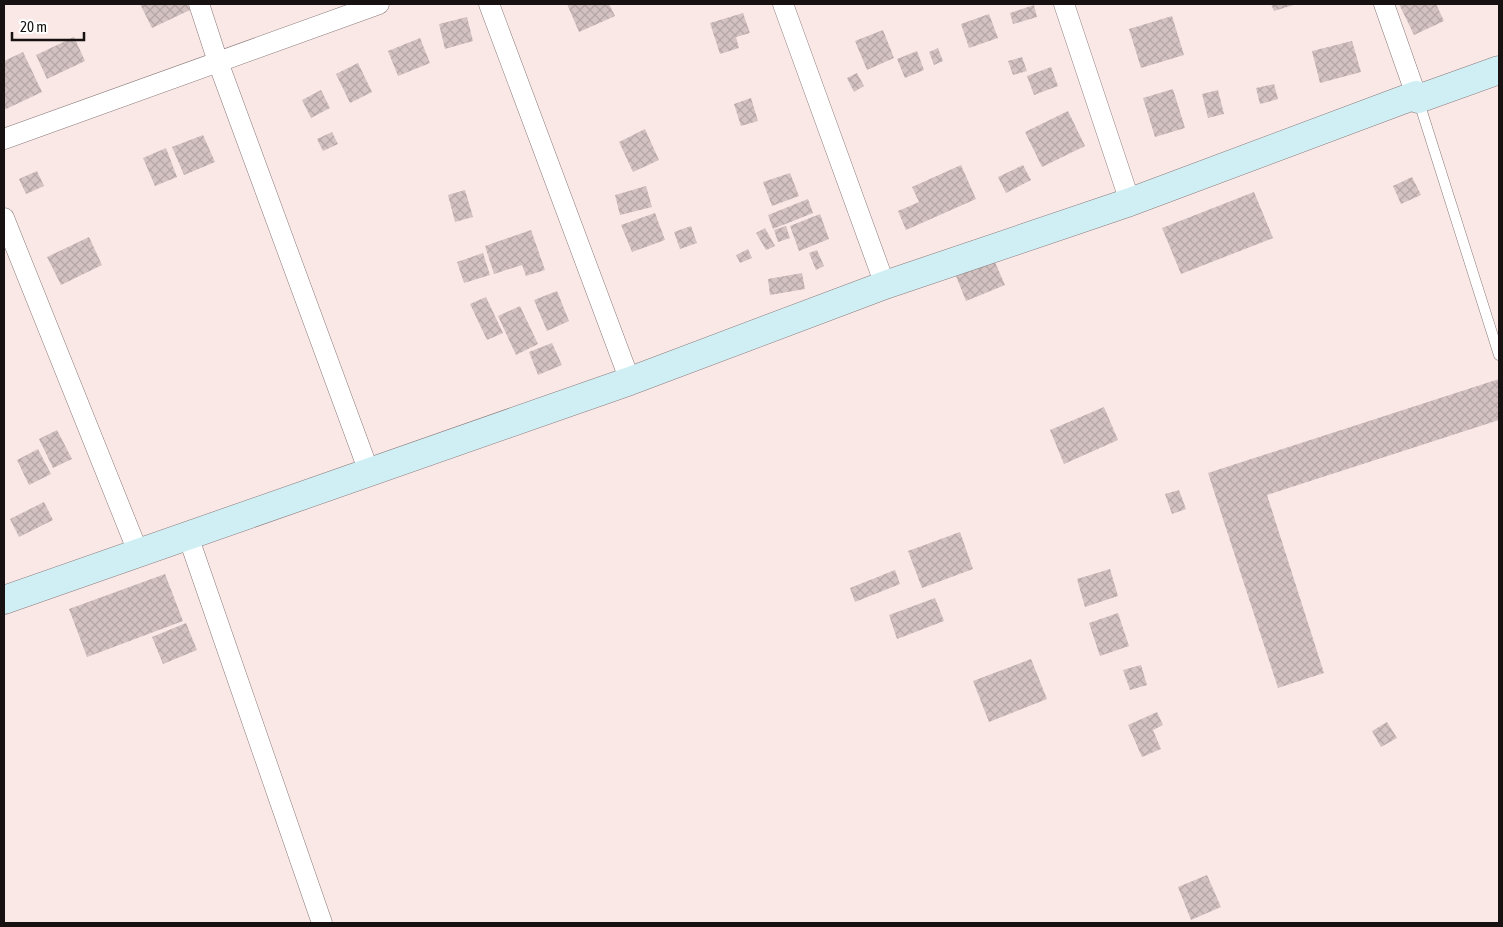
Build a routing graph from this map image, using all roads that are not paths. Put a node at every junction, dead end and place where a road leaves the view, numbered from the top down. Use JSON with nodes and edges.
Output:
{"nodes":[{"id":1,"x":199,"y":4,"type":"edge"},
{"id":2,"x":379,"y":4,"type":"edge"},
{"id":3,"x":489,"y":4,"type":"edge"},
{"id":4,"x":783,"y":4,"type":"edge"},
{"id":5,"x":1064,"y":4,"type":"edge"},
{"id":6,"x":1384,"y":4,"type":"edge"},
{"id":7,"x":218,"y":62,"type":"junction"},
{"id":8,"x":1499,"y":70,"type":"edge"},
{"id":9,"x":1417,"y":97,"type":"junction"},
{"id":10,"x":4,"y":139,"type":"edge"},
{"id":11,"x":1130,"y":202,"type":"junction"},
{"id":12,"x":4,"y":218,"type":"edge"},
{"id":13,"x":885,"y":284,"type":"junction"},
{"id":14,"x":1499,"y":355,"type":"edge"},
{"id":15,"x":630,"y":381,"type":"junction"},
{"id":16,"x":369,"y":472,"type":"junction"},
{"id":17,"x":188,"y":536,"type":"junction"},
{"id":18,"x":138,"y":552,"type":"junction"},
{"id":19,"x":4,"y":600,"type":"edge"},
{"id":20,"x":322,"y":923,"type":"edge"}],
"edges":[{"from":1,"to":7,"type":"street"},
{"from":2,"to":7,"type":"street"},
{"from":3,"to":15,"type":"street"},
{"from":4,"to":13,"type":"street"},
{"from":5,"to":11,"type":"street"},
{"from":6,"to":9,"type":"street"},
{"from":7,"to":10,"type":"street"},
{"from":7,"to":16,"type":"street"},
{"from":8,"to":9,"type":"street"},
{"from":9,"to":11,"type":"street"},
{"from":9,"to":14,"type":"lane"},
{"from":11,"to":13,"type":"street"},
{"from":12,"to":18,"type":"street"},
{"from":13,"to":15,"type":"street"},
{"from":15,"to":16,"type":"street"},
{"from":16,"to":17,"type":"street"},
{"from":17,"to":18,"type":"street"},
{"from":17,"to":20,"type":"street"},
{"from":18,"to":19,"type":"street"}]}
